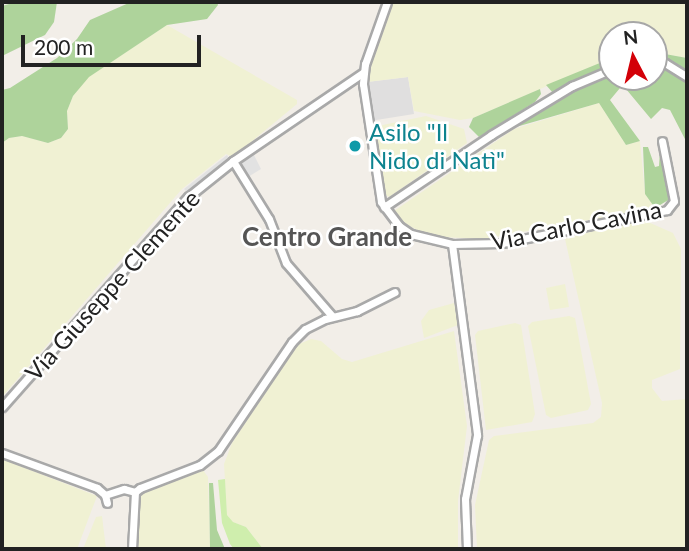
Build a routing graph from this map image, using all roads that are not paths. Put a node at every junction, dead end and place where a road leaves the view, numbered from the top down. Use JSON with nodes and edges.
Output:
{"nodes":[{"id":1,"x":387,"y":2,"type":"edge"},
{"id":2,"x":668,"y":65,"type":"edge"},
{"id":3,"x":364,"y":72,"type":"junction"},
{"id":4,"x":598,"y":75,"type":"edge"},
{"id":5,"x":687,"y":77,"type":"edge"},
{"id":6,"x":662,"y":141,"type":"dead end"},
{"id":7,"x":233,"y":161,"type":"junction"},
{"id":8,"x":384,"y":207,"type":"junction"},
{"id":9,"x":452,"y":244,"type":"junction"},
{"id":10,"x":395,"y":292,"type":"dead end"},
{"id":11,"x":332,"y":316,"type":"junction"},
{"id":12,"x":2,"y":407,"type":"edge"},
{"id":13,"x":2,"y":453,"type":"edge"},
{"id":14,"x":135,"y":492,"type":"junction"},
{"id":15,"x":132,"y":549,"type":"edge"},
{"id":16,"x":467,"y":549,"type":"edge"}],
"edges":[{"from":1,"to":3,"type":"street"},
{"from":2,"to":5,"type":"street"},
{"from":3,"to":7,"type":"street","name":"Via Giuseppe Clemente"},
{"from":3,"to":8,"type":"street"},
{"from":4,"to":8,"type":"street"},
{"from":6,"to":9,"type":"street","name":"Via Carlo Cavina"},
{"from":7,"to":11,"type":"street"},
{"from":7,"to":12,"type":"street","name":"Via Giuseppe Clemente"},
{"from":8,"to":9,"type":"street","name":"Via Carlo Cavina"},
{"from":9,"to":16,"type":"street"},
{"from":10,"to":11,"type":"street"},
{"from":11,"to":14,"type":"street"},
{"from":13,"to":14,"type":"street"},
{"from":14,"to":15,"type":"street"}]}
